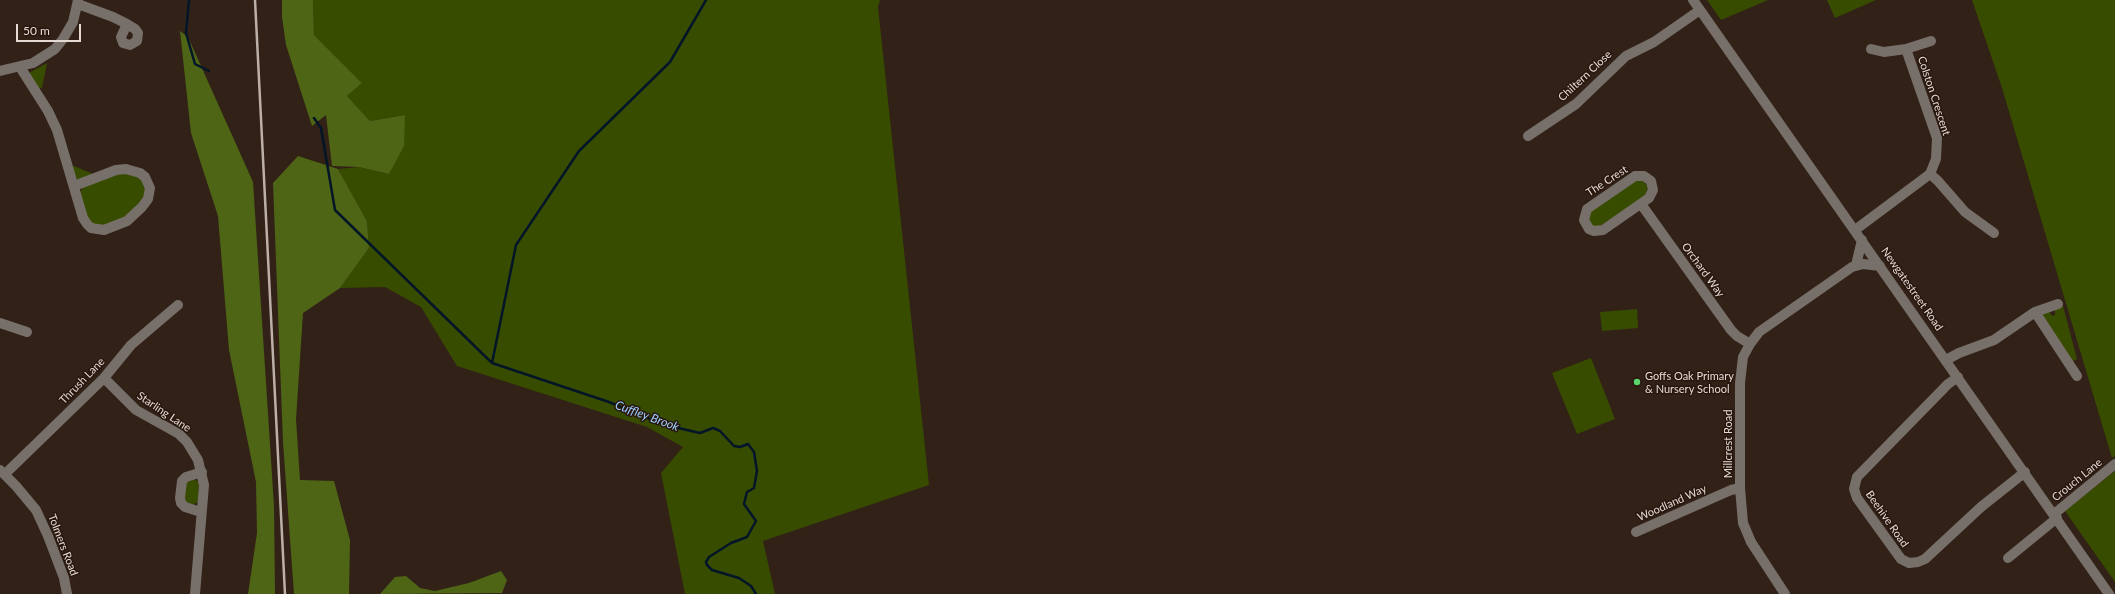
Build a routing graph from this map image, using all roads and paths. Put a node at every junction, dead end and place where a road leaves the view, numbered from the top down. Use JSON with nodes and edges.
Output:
{"nodes":[{"id":1,"x":1693,"y":0,"type":"edge"},
{"id":2,"x":78,"y":2,"type":"edge"},
{"id":3,"x":1700,"y":10,"type":"junction"},
{"id":4,"x":127,"y":24,"type":"dead end"},
{"id":5,"x":1931,"y":41,"type":"dead end"},
{"id":6,"x":1871,"y":49,"type":"dead end"},
{"id":7,"x":1906,"y":49,"type":"junction"},
{"id":8,"x":20,"y":67,"type":"junction"},
{"id":9,"x":0,"y":71,"type":"edge"},
{"id":10,"x":1528,"y":136,"type":"dead end"},
{"id":11,"x":1930,"y":174,"type":"junction"},
{"id":12,"x":74,"y":186,"type":"junction"},
{"id":13,"x":1641,"y":204,"type":"junction"},
{"id":14,"x":1856,"y":230,"type":"junction"},
{"id":15,"x":1994,"y":233,"type":"dead end"},
{"id":16,"x":1862,"y":240,"type":"junction"},
{"id":17,"x":1856,"y":265,"type":"junction"},
{"id":18,"x":1880,"y":266,"type":"junction"},
{"id":19,"x":2058,"y":304,"type":"dead end"},
{"id":20,"x":178,"y":305,"type":"dead end"},
{"id":21,"x":2035,"y":312,"type":"junction"},
{"id":22,"x":0,"y":323,"type":"edge"},
{"id":23,"x":27,"y":332,"type":"dead end"},
{"id":24,"x":1750,"y":344,"type":"junction"},
{"id":25,"x":1946,"y":360,"type":"junction"},
{"id":26,"x":2077,"y":376,"type":"dead end"},
{"id":27,"x":1958,"y":377,"type":"junction"},
{"id":28,"x":104,"y":378,"type":"junction"},
{"id":29,"x":2115,"y":464,"type":"edge"},
{"id":30,"x":3,"y":472,"type":"edge"},
{"id":31,"x":202,"y":472,"type":"junction"},
{"id":32,"x":2024,"y":472,"type":"junction"},
{"id":33,"x":1740,"y":488,"type":"junction"},
{"id":34,"x":201,"y":512,"type":"junction"},
{"id":35,"x":2055,"y":516,"type":"junction"},
{"id":36,"x":1636,"y":532,"type":"dead end"},
{"id":37,"x":2008,"y":558,"type":"dead end"},
{"id":38,"x":67,"y":594,"type":"edge"},
{"id":39,"x":195,"y":594,"type":"edge"},
{"id":40,"x":1785,"y":594,"type":"edge"},
{"id":41,"x":2109,"y":594,"type":"edge"}],
"edges":[{"from":1,"to":3,"type":"street","name":"Newgatestreet Road"},
{"from":2,"to":4,"type":"street"},
{"from":2,"to":8,"type":"street"},
{"from":3,"to":10,"type":"street","name":"Chiltern Close"},
{"from":3,"to":14,"type":"street","name":"Newgatestreet Road"},
{"from":5,"to":7,"type":"street","name":"Colston Crescent"},
{"from":6,"to":7,"type":"street","name":"Colston Crescent"},
{"from":7,"to":11,"type":"street","name":"Colston Crescent"},
{"from":8,"to":9,"type":"street"},
{"from":8,"to":12,"type":"street"},
{"from":11,"to":14,"type":"street"},
{"from":11,"to":15,"type":"street"},
{"from":12,"to":12,"type":"street"},
{"from":13,"to":13,"type":"street","name":"The Crest"},
{"from":13,"to":24,"type":"street","name":"Orchard Way"},
{"from":14,"to":16,"type":"street","name":"Newgatestreet Road"},
{"from":16,"to":17,"type":"street"},
{"from":16,"to":18,"type":"street","name":"Newgatestreet Road"},
{"from":17,"to":18,"type":"street"},
{"from":17,"to":24,"type":"street","name":"Millcrest Road"},
{"from":18,"to":25,"type":"street","name":"Newgatestreet Road"},
{"from":19,"to":21,"type":"street"},
{"from":20,"to":28,"type":"street","name":"Thrush Lane"},
{"from":21,"to":25,"type":"street"},
{"from":21,"to":26,"type":"street"},
{"from":22,"to":23,"type":"street"},
{"from":24,"to":33,"type":"street","name":"Millcrest Road"},
{"from":25,"to":27,"type":"street","name":"Newgatestreet Road"},
{"from":27,"to":32,"type":"street","name":"Newgatestreet Road"},
{"from":27,"to":32,"type":"street","name":"Beehive Road"},
{"from":28,"to":30,"type":"street","name":"Thrush Lane"},
{"from":28,"to":31,"type":"street","name":"Starling Lane"},
{"from":29,"to":35,"type":"street","name":"Crouch Lane"},
{"from":30,"to":38,"type":"street","name":"Tolmers Road"},
{"from":31,"to":34,"type":"street","name":"Starling Lane"},
{"from":31,"to":34,"type":"street"},
{"from":32,"to":35,"type":"street","name":"Newgatestreet Road"},
{"from":33,"to":36,"type":"street","name":"Woodland Way"},
{"from":33,"to":40,"type":"street","name":"Millcrest Road"},
{"from":34,"to":39,"type":"street","name":"Starling Lane"},
{"from":35,"to":37,"type":"street","name":"Crouch Lane"},
{"from":35,"to":41,"type":"street","name":"Newgatestreet Road"}]}
